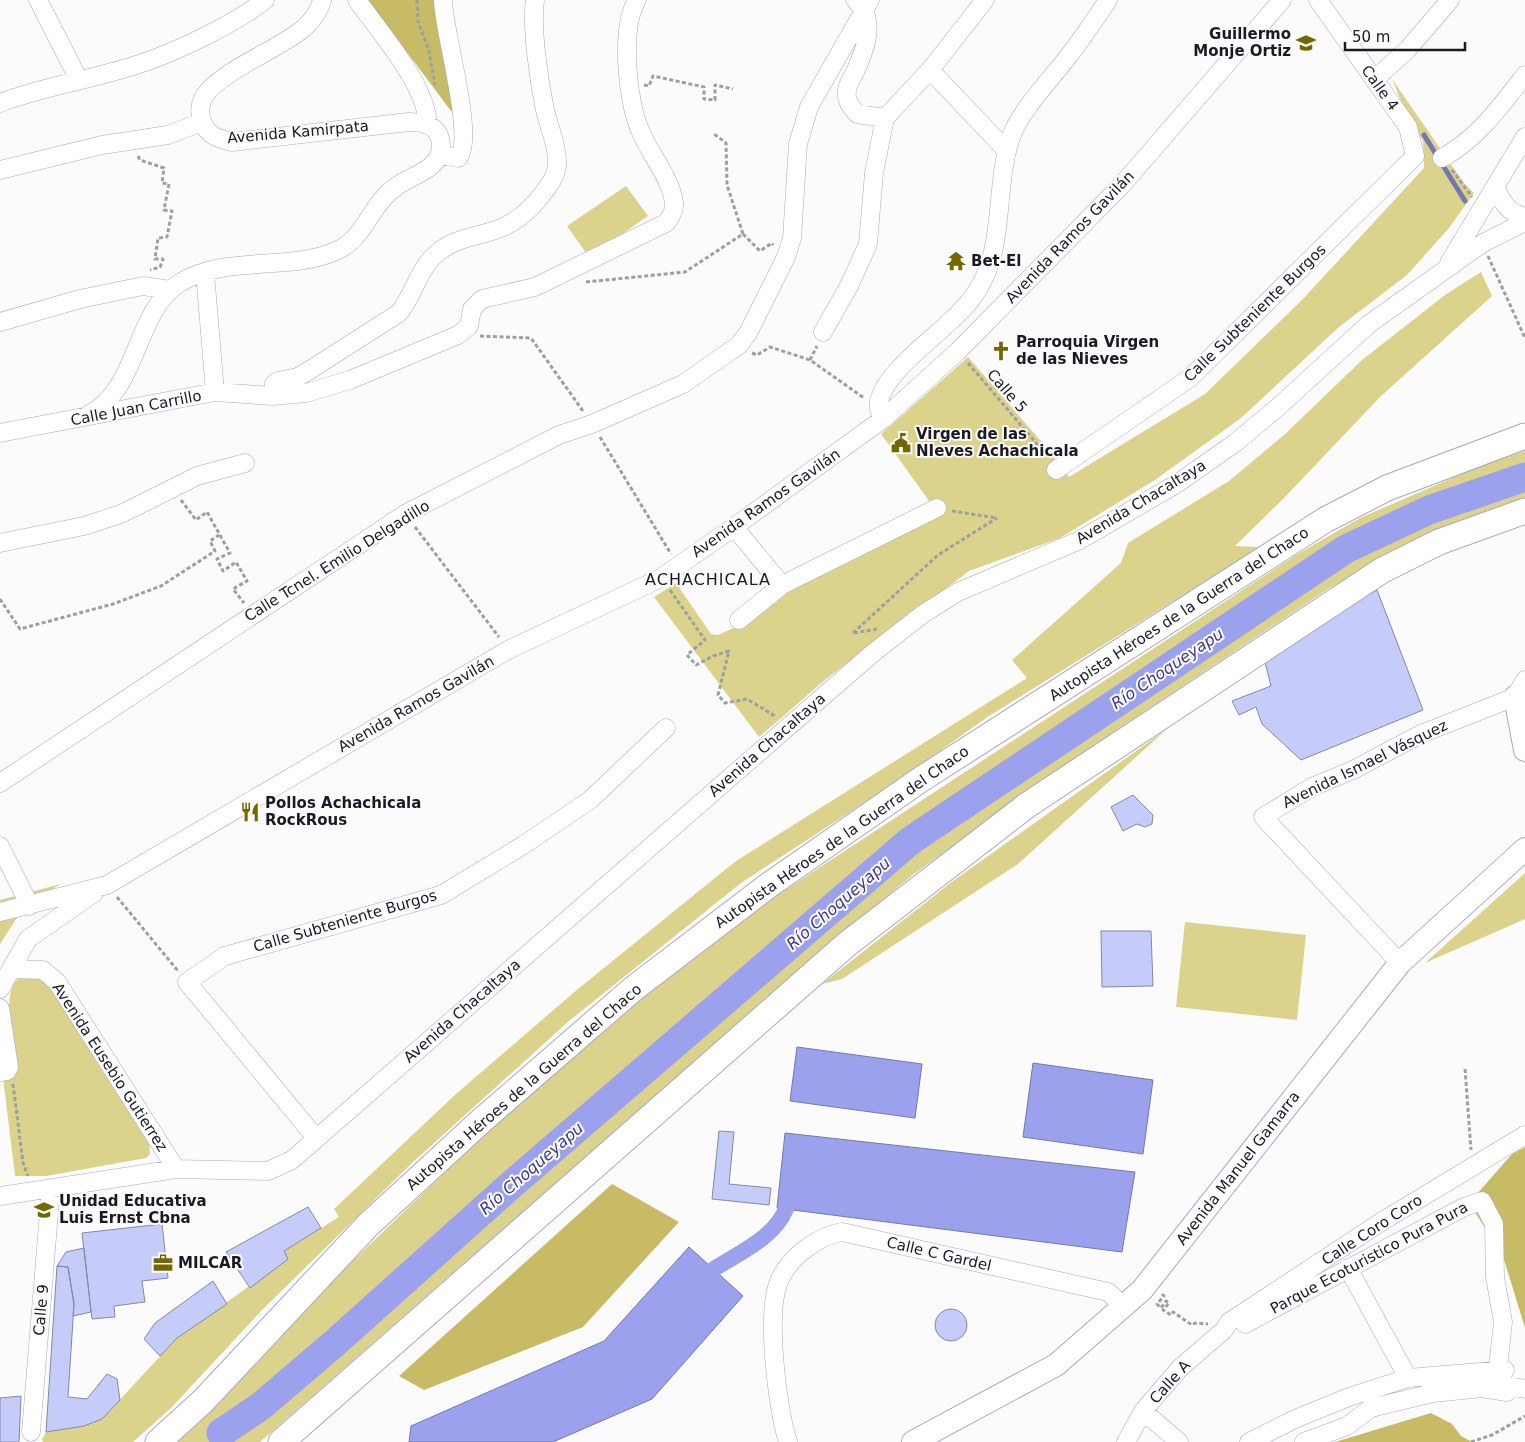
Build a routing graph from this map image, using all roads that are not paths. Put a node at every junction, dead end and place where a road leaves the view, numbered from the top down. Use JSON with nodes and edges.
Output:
{"nodes":[{"id":1,"x":38,"y":0,"type":"edge"},
{"id":2,"x":265,"y":0,"type":"edge"},
{"id":3,"x":322,"y":0,"type":"edge"},
{"id":4,"x":357,"y":0,"type":"edge"},
{"id":5,"x":443,"y":0,"type":"edge"},
{"id":6,"x":535,"y":0,"type":"edge"},
{"id":7,"x":637,"y":0,"type":"edge"},
{"id":8,"x":985,"y":0,"type":"edge"},
{"id":9,"x":1108,"y":0,"type":"edge"},
{"id":10,"x":1282,"y":0,"type":"edge"},
{"id":11,"x":1318,"y":0,"type":"edge"},
{"id":12,"x":1450,"y":0,"type":"edge"},
{"id":13,"x":863,"y":3,"type":"edge"},
{"id":14,"x":930,"y":70,"type":"junction"},
{"id":15,"x":1525,"y":75,"type":"edge"},
{"id":16,"x":79,"y":80,"type":"junction"},
{"id":17,"x":1374,"y":80,"type":"junction"},
{"id":18,"x":0,"y":103,"type":"edge"},
{"id":19,"x":886,"y":118,"type":"junction"},
{"id":20,"x":202,"y":122,"type":"junction"},
{"id":21,"x":423,"y":122,"type":"junction"},
{"id":22,"x":1525,"y":137,"type":"edge"},
{"id":23,"x":1007,"y":151,"type":"junction"},
{"id":24,"x":440,"y":155,"type":"junction"},
{"id":25,"x":1415,"y":156,"type":"joint"},
{"id":26,"x":1442,"y":158,"type":"dead end"},
{"id":27,"x":0,"y":170,"type":"edge"},
{"id":28,"x":1496,"y":187,"type":"junction"},
{"id":29,"x":1525,"y":217,"type":"edge"},
{"id":30,"x":1525,"y":222,"type":"edge"},
{"id":31,"x":1444,"y":271,"type":"junction"},
{"id":32,"x":205,"y":273,"type":"junction"},
{"id":33,"x":170,"y":290,"type":"junction"},
{"id":34,"x":0,"y":322,"type":"edge"},
{"id":35,"x":823,"y":332,"type":"dead end"},
{"id":36,"x":215,"y":392,"type":"junction"},
{"id":37,"x":273,"y":396,"type":"junction"},
{"id":38,"x":82,"y":418,"type":"junction"},
{"id":39,"x":883,"y":420,"type":"junction"},
{"id":40,"x":0,"y":433,"type":"edge"},
{"id":41,"x":1525,"y":436,"type":"edge"},
{"id":42,"x":246,"y":463,"type":"dead end"},
{"id":43,"x":1056,"y":470,"type":"road end"},
{"id":44,"x":937,"y":508,"type":"road end"},
{"id":45,"x":1525,"y":511,"type":"edge"},
{"id":46,"x":734,"y":527,"type":"junction"},
{"id":47,"x":0,"y":544,"type":"edge"},
{"id":48,"x":782,"y":585,"type":"junction"},
{"id":49,"x":739,"y":620,"type":"dead end"},
{"id":50,"x":1522,"y":690,"type":"edge"},
{"id":51,"x":666,"y":728,"type":"dead end"},
{"id":52,"x":1525,"y":750,"type":"edge"},
{"id":53,"x":0,"y":783,"type":"edge"},
{"id":54,"x":0,"y":846,"type":"edge"},
{"id":55,"x":1525,"y":849,"type":"edge"},
{"id":56,"x":107,"y":885,"type":"junction"},
{"id":57,"x":30,"y":906,"type":"junction"},
{"id":58,"x":0,"y":912,"type":"edge"},
{"id":59,"x":1400,"y":963,"type":"junction"},
{"id":60,"x":11,"y":969,"type":"junction"},
{"id":61,"x":0,"y":989,"type":"edge"},
{"id":62,"x":0,"y":1008,"type":"edge"},
{"id":63,"x":4,"y":1071,"type":"edge"},
{"id":64,"x":1525,"y":1135,"type":"edge"},
{"id":65,"x":316,"y":1138,"type":"junction"},
{"id":66,"x":176,"y":1169,"type":"junction"},
{"id":67,"x":51,"y":1188,"type":"junction"},
{"id":68,"x":0,"y":1196,"type":"edge"},
{"id":69,"x":1348,"y":1268,"type":"junction"},
{"id":70,"x":1124,"y":1307,"type":"junction"},
{"id":71,"x":1224,"y":1330,"type":"junction"},
{"id":72,"x":1496,"y":1377,"type":"junction"},
{"id":73,"x":1408,"y":1378,"type":"junction"},
{"id":74,"x":1525,"y":1388,"type":"edge"},
{"id":75,"x":1525,"y":1396,"type":"edge"},
{"id":76,"x":1143,"y":1411,"type":"junction"},
{"id":77,"x":31,"y":1432,"type":"dead end"},
{"id":78,"x":158,"y":1442,"type":"edge"},
{"id":79,"x":281,"y":1442,"type":"edge"},
{"id":80,"x":788,"y":1442,"type":"edge"},
{"id":81,"x":913,"y":1442,"type":"edge"},
{"id":82,"x":1126,"y":1442,"type":"edge"},
{"id":83,"x":1179,"y":1442,"type":"edge"},
{"id":84,"x":1249,"y":1442,"type":"edge"},
{"id":85,"x":1304,"y":1442,"type":"edge"}],
"edges":[{"from":1,"to":16,"type":"street"},
{"from":2,"to":16,"type":"street"},
{"from":3,"to":20,"type":"street"},
{"from":4,"to":21,"type":"street"},
{"from":5,"to":24,"type":"street"},
{"from":6,"to":37,"type":"street"},
{"from":7,"to":37,"type":"street","name":"Calle Juan Carrillo"},
{"from":8,"to":14,"type":"street"},
{"from":9,"to":23,"type":"street"},
{"from":10,"to":39,"type":"street","name":"Avenida Ramos Gavilán"},
{"from":11,"to":17,"type":"street","name":"Calle 4"},
{"from":12,"to":17,"type":"street"},
{"from":13,"to":19,"type":"street"},
{"from":13,"to":53,"type":"street","name":"Calle Tcnel. Emilio Delgadillo"},
{"from":14,"to":19,"type":"street"},
{"from":14,"to":23,"type":"street"},
{"from":15,"to":26,"type":"street"},
{"from":16,"to":18,"type":"street"},
{"from":17,"to":25,"type":"street","name":"Calle 4"},
{"from":19,"to":35,"type":"street"},
{"from":20,"to":21,"type":"street","name":"Avenida Kamirpata"},
{"from":20,"to":27,"type":"street"},
{"from":21,"to":24,"type":"street"},
{"from":22,"to":28,"type":"street"},
{"from":23,"to":39,"type":"street"},
{"from":24,"to":32,"type":"street"},
{"from":25,"to":43,"type":"street","name":"Calle Subteniente Burgos"},
{"from":28,"to":29,"type":"street"},
{"from":28,"to":31,"type":"street"},
{"from":30,"to":31,"type":"street","name":"Avenida Chacaltaya"},
{"from":31,"to":65,"type":"street","name":"Avenida Chacaltaya"},
{"from":32,"to":33,"type":"street"},
{"from":32,"to":36,"type":"street"},
{"from":33,"to":34,"type":"street"},
{"from":33,"to":38,"type":"street"},
{"from":36,"to":37,"type":"street","name":"Calle Juan Carrillo"},
{"from":36,"to":38,"type":"street","name":"Calle Juan Carrillo"},
{"from":38,"to":40,"type":"street","name":"Calle Juan Carrillo"},
{"from":39,"to":46,"type":"street","name":"Avenida Ramos Gavilán"},
{"from":41,"to":78,"type":"highway","name":"Autopista Héroes de la Guerra del Chaco"},
{"from":42,"to":47,"type":"street"},
{"from":44,"to":48,"type":"street"},
{"from":45,"to":79,"type":"highway"},
{"from":46,"to":48,"type":"street"},
{"from":46,"to":56,"type":"street","name":"Avenida Ramos Gavilán"},
{"from":48,"to":49,"type":"street"},
{"from":50,"to":52,"type":"main road"},
{"from":50,"to":59,"type":"street","name":"Avenida Ismael Vásquez"},
{"from":51,"to":65,"type":"street","name":"Calle Subteniente Burgos"},
{"from":54,"to":57,"type":"street"},
{"from":55,"to":59,"type":"main road","name":"Avenida Manuel Gamarra"},
{"from":56,"to":57,"type":"street","name":"Avenida Ramos Gavilán"},
{"from":56,"to":60,"type":"street"},
{"from":57,"to":58,"type":"street","name":"Avenida Ramos Gavilán"},
{"from":59,"to":70,"type":"main road","name":"Avenida Manuel Gamarra"},
{"from":60,"to":61,"type":"street"},
{"from":60,"to":66,"type":"street","name":"Avenida Eusebio Gutierrez"},
{"from":62,"to":63,"type":"street"},
{"from":64,"to":71,"type":"street","name":"Calle Coro Coro"},
{"from":65,"to":66,"type":"street","name":"Avenida Chacaltaya"},
{"from":66,"to":67,"type":"street","name":"Avenida Chacaltaya"},
{"from":67,"to":68,"type":"street","name":"Avenida Chacaltaya"},
{"from":67,"to":77,"type":"street","name":"Calle 9"},
{"from":69,"to":71,"type":"street","name":"Parque Ecoturistico Pura Pura"},
{"from":69,"to":72,"type":"street","name":"Parque Ecoturistico Pura Pura"},
{"from":69,"to":73,"type":"street"},
{"from":70,"to":80,"type":"street","name":"Calle C Gardel"},
{"from":70,"to":81,"type":"main road","name":"Avenida Manuel Gamarra"},
{"from":71,"to":76,"type":"street","name":"Calle A"},
{"from":72,"to":73,"type":"street"},
{"from":72,"to":74,"type":"street"},
{"from":73,"to":84,"type":"street"},
{"from":75,"to":85,"type":"street"},
{"from":76,"to":82,"type":"street","name":"Calle A"},
{"from":76,"to":83,"type":"street"}]}
